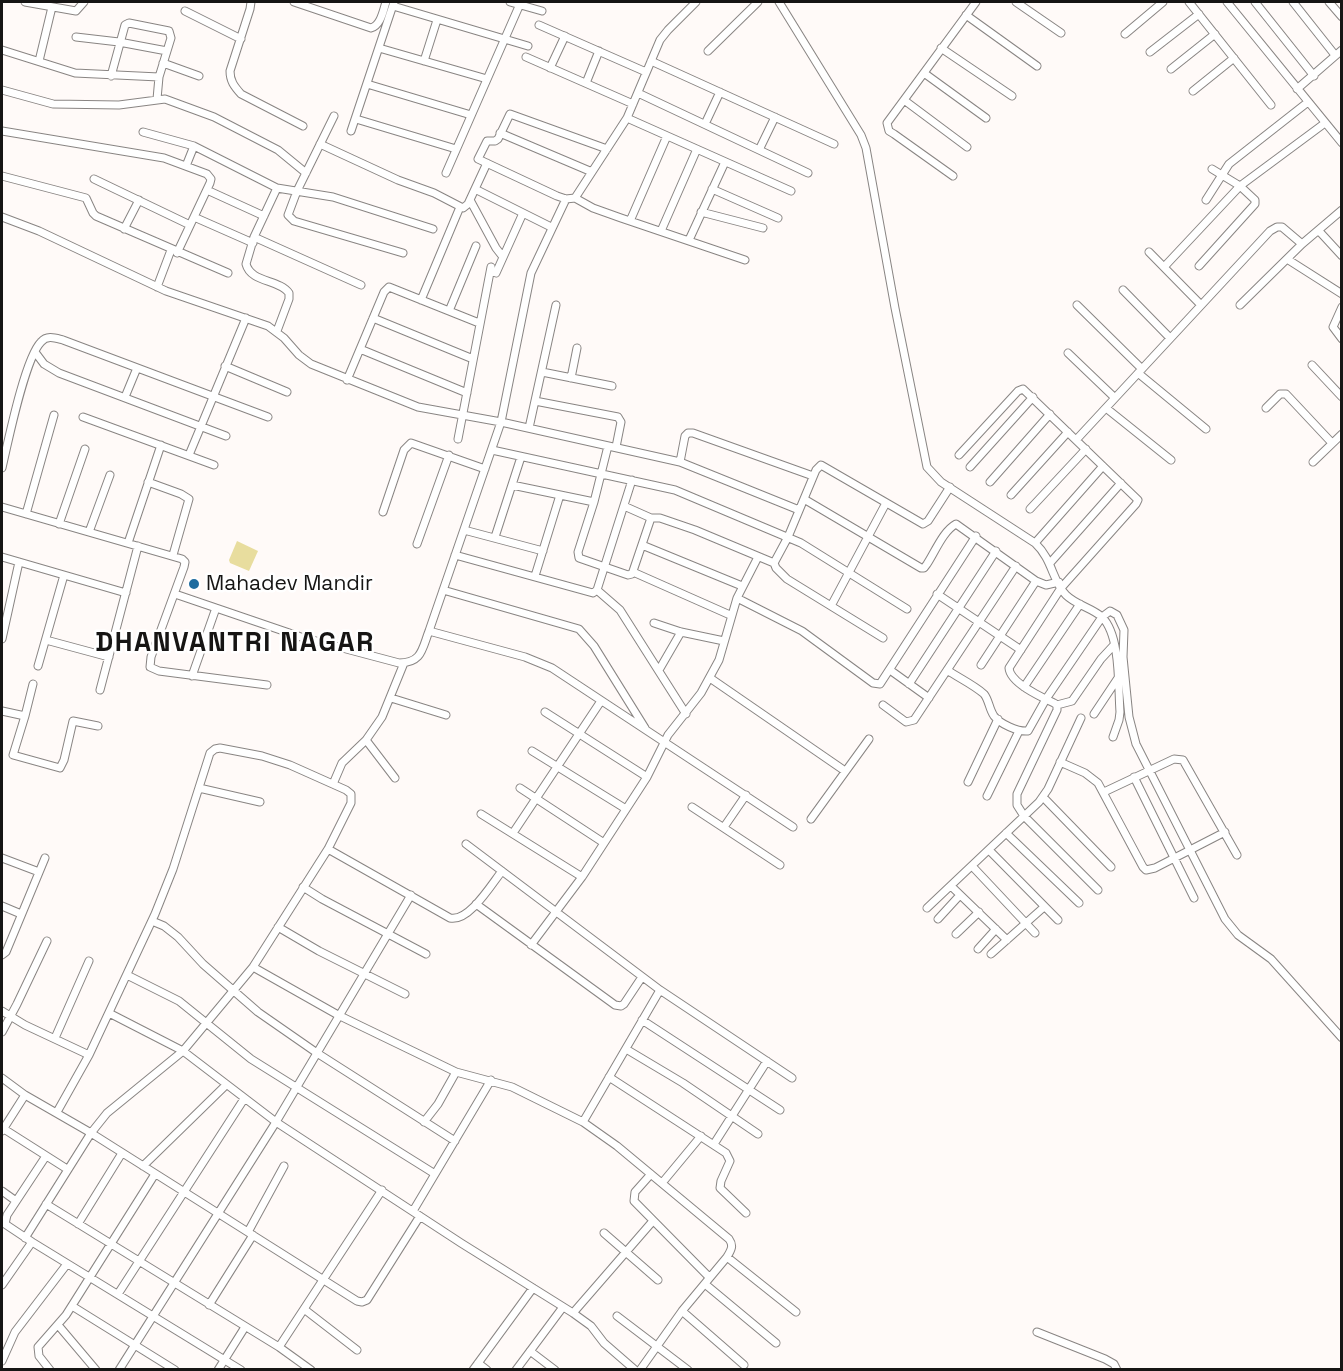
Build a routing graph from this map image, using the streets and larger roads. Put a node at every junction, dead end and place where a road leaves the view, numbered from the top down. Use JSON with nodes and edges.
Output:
{"nodes":[{"id":1,"x":25,"y":2,"type":"edge"},
{"id":2,"x":84,"y":2,"type":"edge"},
{"id":3,"x":251,"y":2,"type":"edge"},
{"id":4,"x":294,"y":2,"type":"edge"},
{"id":5,"x":386,"y":2,"type":"edge"},
{"id":6,"x":510,"y":2,"type":"edge"},
{"id":7,"x":696,"y":2,"type":"edge"},
{"id":8,"x":758,"y":2,"type":"edge"},
{"id":9,"x":779,"y":2,"type":"edge"},
{"id":10,"x":976,"y":2,"type":"edge"},
{"id":11,"x":1016,"y":2,"type":"edge"},
{"id":12,"x":1163,"y":2,"type":"edge"},
{"id":13,"x":1189,"y":2,"type":"edge"},
{"id":14,"x":1227,"y":2,"type":"edge"},
{"id":15,"x":1255,"y":2,"type":"edge"},
{"id":16,"x":1293,"y":2,"type":"edge"},
{"id":17,"x":1329,"y":2,"type":"edge"},
{"id":18,"x":394,"y":4,"type":"edge"},
{"id":19,"x":520,"y":4,"type":"junction"},
{"id":20,"x":1153,"y":5,"type":"edge"},
{"id":21,"x":52,"y":7,"type":"junction"},
{"id":22,"x":185,"y":11,"type":"dead end"},
{"id":23,"x":542,"y":11,"type":"dead end"},
{"id":24,"x":1198,"y":14,"type":"junction"},
{"id":25,"x":966,"y":15,"type":"junction"},
{"id":26,"x":1341,"y":17,"type":"edge"},
{"id":27,"x":437,"y":20,"type":"junction"},
{"id":28,"x":539,"y":25,"type":"dead end"},
{"id":29,"x":1061,"y":33,"type":"dead end"},
{"id":30,"x":1125,"y":34,"type":"dead end"},
{"id":31,"x":1215,"y":34,"type":"junction"},
{"id":32,"x":565,"y":36,"type":"junction"},
{"id":33,"x":76,"y":37,"type":"dead end"},
{"id":34,"x":241,"y":39,"type":"junction"},
{"id":35,"x":504,"y":40,"type":"junction"},
{"id":36,"x":119,"y":42,"type":"junction"},
{"id":37,"x":528,"y":46,"type":"dead end"},
{"id":38,"x":379,"y":48,"type":"junction"},
{"id":39,"x":941,"y":48,"type":"junction"},
{"id":40,"x":2,"y":50,"type":"edge"},
{"id":41,"x":167,"y":51,"type":"junction"},
{"id":42,"x":599,"y":51,"type":"junction"},
{"id":43,"x":708,"y":51,"type":"dead end"},
{"id":44,"x":1150,"y":52,"type":"dead end"},
{"id":45,"x":1338,"y":53,"type":"edge"},
{"id":46,"x":526,"y":57,"type":"dead end"},
{"id":47,"x":1234,"y":58,"type":"junction"},
{"id":48,"x":39,"y":61,"type":"junction"},
{"id":49,"x":424,"y":61,"type":"junction"},
{"id":50,"x":651,"y":61,"type":"junction"},
{"id":51,"x":163,"y":63,"type":"junction"},
{"id":52,"x":1037,"y":66,"type":"dead end"},
{"id":53,"x":550,"y":68,"type":"junction"},
{"id":54,"x":1170,"y":69,"type":"dead end"},
{"id":55,"x":646,"y":72,"type":"junction"},
{"id":56,"x":924,"y":73,"type":"junction"},
{"id":57,"x":111,"y":76,"type":"junction"},
{"id":58,"x":199,"y":76,"type":"dead end"},
{"id":59,"x":1314,"y":76,"type":"junction"},
{"id":60,"x":159,"y":77,"type":"junction"},
{"id":61,"x":487,"y":79,"type":"junction"},
{"id":62,"x":585,"y":83,"type":"junction"},
{"id":63,"x":367,"y":84,"type":"junction"},
{"id":64,"x":1298,"y":89,"type":"junction"},
{"id":65,"x":2,"y":90,"type":"edge"},
{"id":66,"x":1192,"y":91,"type":"dead end"},
{"id":67,"x":720,"y":92,"type":"junction"},
{"id":68,"x":638,"y":93,"type":"junction"},
{"id":69,"x":1012,"y":96,"type":"dead end"},
{"id":70,"x":157,"y":99,"type":"junction"},
{"id":71,"x":904,"y":100,"type":"junction"},
{"id":72,"x":1308,"y":102,"type":"junction"},
{"id":73,"x":633,"y":104,"type":"junction"},
{"id":74,"x":1270,"y":105,"type":"dead end"},
{"id":75,"x":471,"y":115,"type":"junction"},
{"id":76,"x":334,"y":116,"type":"dead end"},
{"id":77,"x":775,"y":117,"type":"junction"},
{"id":78,"x":627,"y":118,"type":"junction"},
{"id":79,"x":986,"y":118,"type":"dead end"},
{"id":80,"x":356,"y":119,"type":"junction"},
{"id":81,"x":1325,"y":123,"type":"junction"},
{"id":82,"x":705,"y":124,"type":"junction"},
{"id":83,"x":303,"y":126,"type":"dead end"},
{"id":84,"x":2,"y":131,"type":"edge"},
{"id":85,"x":351,"y":131,"type":"dead end"},
{"id":86,"x":143,"y":132,"type":"dead end"},
{"id":87,"x":500,"y":134,"type":"junction"},
{"id":88,"x":667,"y":136,"type":"junction"},
{"id":89,"x":1341,"y":143,"type":"edge"},
{"id":90,"x":320,"y":144,"type":"junction"},
{"id":91,"x":834,"y":144,"type":"dead end"},
{"id":92,"x":194,"y":146,"type":"junction"},
{"id":93,"x":967,"y":147,"type":"dead end"},
{"id":94,"x":456,"y":149,"type":"junction"},
{"id":95,"x":607,"y":149,"type":"junction"},
{"id":96,"x":697,"y":149,"type":"junction"},
{"id":97,"x":759,"y":150,"type":"junction"},
{"id":98,"x":725,"y":162,"type":"junction"},
{"id":99,"x":487,"y":163,"type":"junction"},
{"id":100,"x":186,"y":166,"type":"junction"},
{"id":101,"x":1212,"y":169,"type":"dead end"},
{"id":102,"x":592,"y":172,"type":"junction"},
{"id":103,"x":306,"y":173,"type":"junction"},
{"id":104,"x":446,"y":173,"type":"dead end"},
{"id":105,"x":808,"y":173,"type":"dead end"},
{"id":106,"x":1222,"y":174,"type":"junction"},
{"id":107,"x":2,"y":176,"type":"edge"},
{"id":108,"x":953,"y":176,"type":"dead end"},
{"id":109,"x":94,"y":179,"type":"dead end"},
{"id":110,"x":1240,"y":186,"type":"junction"},
{"id":111,"x":278,"y":188,"type":"junction"},
{"id":112,"x":475,"y":189,"type":"junction"},
{"id":113,"x":712,"y":189,"type":"junction"},
{"id":114,"x":207,"y":190,"type":"junction"},
{"id":115,"x":297,"y":191,"type":"junction"},
{"id":116,"x":791,"y":191,"type":"dead end"},
{"id":117,"x":575,"y":198,"type":"junction"},
{"id":118,"x":566,"y":199,"type":"junction"},
{"id":119,"x":139,"y":200,"type":"junction"},
{"id":120,"x":470,"y":200,"type":"junction"},
{"id":121,"x":1206,"y":200,"type":"dead end"},
{"id":122,"x":460,"y":207,"type":"junction"},
{"id":123,"x":1341,"y":210,"type":"edge"},
{"id":124,"x":701,"y":212,"type":"junction"},
{"id":125,"x":523,"y":213,"type":"junction"},
{"id":126,"x":264,"y":216,"type":"junction"},
{"id":127,"x":2,"y":217,"type":"edge"},
{"id":128,"x":778,"y":218,"type":"dead end"},
{"id":129,"x":192,"y":221,"type":"junction"},
{"id":130,"x":630,"y":221,"type":"junction"},
{"id":131,"x":551,"y":226,"type":"junction"},
{"id":132,"x":763,"y":228,"type":"dead end"},
{"id":133,"x":124,"y":229,"type":"junction"},
{"id":134,"x":433,"y":229,"type":"dead end"},
{"id":135,"x":661,"y":231,"type":"junction"},
{"id":136,"x":1319,"y":231,"type":"junction"},
{"id":137,"x":253,"y":240,"type":"junction"},
{"id":138,"x":688,"y":240,"type":"junction"},
{"id":139,"x":1302,"y":244,"type":"junction"},
{"id":140,"x":476,"y":246,"type":"dead end"},
{"id":141,"x":174,"y":251,"type":"junction"},
{"id":142,"x":1149,"y":252,"type":"dead end"},
{"id":143,"x":403,"y":253,"type":"dead end"},
{"id":144,"x":1341,"y":256,"type":"edge"},
{"id":145,"x":503,"y":257,"type":"junction"},
{"id":146,"x":1287,"y":259,"type":"junction"},
{"id":147,"x":745,"y":260,"type":"dead end"},
{"id":148,"x":1199,"y":266,"type":"dead end"},
{"id":149,"x":1164,"y":267,"type":"junction"},
{"id":150,"x":228,"y":273,"type":"dead end"},
{"id":151,"x":361,"y":285,"type":"dead end"},
{"id":152,"x":157,"y":287,"type":"junction"},
{"id":153,"x":1123,"y":290,"type":"dead end"},
{"id":154,"x":1341,"y":294,"type":"edge"},
{"id":155,"x":421,"y":300,"type":"junction"},
{"id":156,"x":1201,"y":304,"type":"junction"},
{"id":157,"x":556,"y":305,"type":"dead end"},
{"id":158,"x":1077,"y":305,"type":"dead end"},
{"id":159,"x":1240,"y":305,"type":"dead end"},
{"id":160,"x":1341,"y":307,"type":"edge"},
{"id":161,"x":450,"y":311,"type":"junction"},
{"id":162,"x":246,"y":318,"type":"junction"},
{"id":163,"x":373,"y":318,"type":"junction"},
{"id":164,"x":479,"y":323,"type":"junction"},
{"id":165,"x":277,"y":331,"type":"junction"},
{"id":166,"x":1170,"y":338,"type":"junction"},
{"id":167,"x":1341,"y":339,"type":"edge"},
{"id":168,"x":577,"y":348,"type":"dead end"},
{"id":169,"x":360,"y":349,"type":"junction"},
{"id":170,"x":1068,"y":353,"type":"dead end"},
{"id":171,"x":34,"y":354,"type":"junction"},
{"id":172,"x":473,"y":359,"type":"junction"},
{"id":173,"x":1312,"y":365,"type":"dead end"},
{"id":174,"x":225,"y":366,"type":"junction"},
{"id":175,"x":136,"y":368,"type":"junction"},
{"id":176,"x":1140,"y":371,"type":"junction"},
{"id":177,"x":542,"y":372,"type":"junction"},
{"id":178,"x":571,"y":378,"type":"junction"},
{"id":179,"x":347,"y":380,"type":"junction"},
{"id":180,"x":612,"y":386,"type":"dead end"},
{"id":181,"x":287,"y":392,"type":"dead end"},
{"id":182,"x":466,"y":393,"type":"junction"},
{"id":183,"x":212,"y":395,"type":"junction"},
{"id":184,"x":125,"y":397,"type":"junction"},
{"id":185,"x":1033,"y":397,"type":"junction"},
{"id":186,"x":1341,"y":397,"type":"edge"},
{"id":187,"x":1115,"y":398,"type":"junction"},
{"id":188,"x":536,"y":401,"type":"junction"},
{"id":189,"x":1106,"y":408,"type":"junction"},
{"id":190,"x":1266,"y":408,"type":"dead end"},
{"id":191,"x":463,"y":414,"type":"junction"},
{"id":192,"x":1050,"y":414,"type":"junction"},
{"id":193,"x":54,"y":415,"type":"dead end"},
{"id":194,"x":82,"y":417,"type":"dead end"},
{"id":195,"x":268,"y":417,"type":"dead end"},
{"id":196,"x":501,"y":422,"type":"junction"},
{"id":197,"x":201,"y":426,"type":"junction"},
{"id":198,"x":529,"y":428,"type":"junction"},
{"id":199,"x":1206,"y":429,"type":"dead end"},
{"id":200,"x":1068,"y":432,"type":"junction"},
{"id":201,"x":1341,"y":434,"type":"edge"},
{"id":202,"x":226,"y":436,"type":"dead end"},
{"id":203,"x":458,"y":439,"type":"dead end"},
{"id":204,"x":1076,"y":440,"type":"junction"},
{"id":205,"x":1332,"y":443,"type":"junction"},
{"id":206,"x":161,"y":445,"type":"junction"},
{"id":207,"x":612,"y":446,"type":"junction"},
{"id":208,"x":85,"y":449,"type":"dead end"},
{"id":209,"x":1086,"y":449,"type":"junction"},
{"id":210,"x":492,"y":450,"type":"junction"},
{"id":211,"x":189,"y":455,"type":"junction"},
{"id":212,"x":449,"y":455,"type":"junction"},
{"id":213,"x":959,"y":455,"type":"dead end"},
{"id":214,"x":521,"y":457,"type":"junction"},
{"id":215,"x":1171,"y":460,"type":"dead end"},
{"id":216,"x":680,"y":462,"type":"junction"},
{"id":217,"x":1312,"y":462,"type":"dead end"},
{"id":218,"x":214,"y":465,"type":"dead end"},
{"id":219,"x":1103,"y":466,"type":"junction"},
{"id":220,"x":970,"y":467,"type":"dead end"},
{"id":221,"x":2,"y":468,"type":"edge"},
{"id":222,"x":485,"y":469,"type":"junction"},
{"id":223,"x":601,"y":474,"type":"junction"},
{"id":224,"x":110,"y":475,"type":"dead end"},
{"id":225,"x":813,"y":476,"type":"junction"},
{"id":226,"x":632,"y":480,"type":"junction"},
{"id":227,"x":148,"y":482,"type":"junction"},
{"id":228,"x":990,"y":482,"type":"dead end"},
{"id":229,"x":1121,"y":483,"type":"junction"},
{"id":230,"x":512,"y":485,"type":"junction"},
{"id":231,"x":950,"y":487,"type":"junction"},
{"id":232,"x":560,"y":495,"type":"junction"},
{"id":233,"x":1011,"y":495,"type":"dead end"},
{"id":234,"x":804,"y":499,"type":"junction"},
{"id":235,"x":594,"y":502,"type":"junction"},
{"id":236,"x":886,"y":503,"type":"junction"},
{"id":237,"x":624,"y":506,"type":"junction"},
{"id":238,"x":2,"y":507,"type":"edge"},
{"id":239,"x":1030,"y":509,"type":"dead end"},
{"id":240,"x":800,"y":510,"type":"junction"},
{"id":241,"x":383,"y":512,"type":"dead end"},
{"id":242,"x":26,"y":514,"type":"junction"},
{"id":243,"x":651,"y":518,"type":"junction"},
{"id":244,"x":58,"y":524,"type":"junction"},
{"id":245,"x":464,"y":530,"type":"junction"},
{"id":246,"x":89,"y":532,"type":"junction"},
{"id":247,"x":868,"y":536,"type":"junction"},
{"id":248,"x":976,"y":536,"type":"junction"},
{"id":249,"x":495,"y":537,"type":"junction"},
{"id":250,"x":788,"y":537,"type":"junction"},
{"id":251,"x":128,"y":543,"type":"junction"},
{"id":252,"x":1035,"y":543,"type":"junction"},
{"id":253,"x":417,"y":544,"type":"dead end"},
{"id":254,"x":642,"y":545,"type":"junction"},
{"id":255,"x":138,"y":546,"type":"junction"},
{"id":256,"x":543,"y":550,"type":"junction"},
{"id":257,"x":996,"y":551,"type":"junction"},
{"id":258,"x":173,"y":555,"type":"junction"},
{"id":259,"x":455,"y":555,"type":"junction"},
{"id":260,"x":2,"y":557,"type":"edge"},
{"id":261,"x":758,"y":557,"type":"junction"},
{"id":262,"x":19,"y":562,"type":"junction"},
{"id":263,"x":1050,"y":562,"type":"junction"},
{"id":264,"x":774,"y":563,"type":"junction"},
{"id":265,"x":604,"y":567,"type":"junction"},
{"id":266,"x":1016,"y":567,"type":"junction"},
{"id":267,"x":633,"y":572,"type":"junction"},
{"id":268,"x":849,"y":573,"type":"junction"},
{"id":269,"x":64,"y":575,"type":"junction"},
{"id":270,"x":535,"y":576,"type":"junction"},
{"id":271,"x":1036,"y":581,"type":"junction"},
{"id":272,"x":1060,"y":585,"type":"junction"},
{"id":273,"x":742,"y":586,"type":"junction"},
{"id":274,"x":443,"y":590,"type":"junction"},
{"id":275,"x":597,"y":590,"type":"junction"},
{"id":276,"x":126,"y":593,"type":"junction"},
{"id":277,"x":175,"y":594,"type":"junction"},
{"id":278,"x":937,"y":594,"type":"junction"},
{"id":279,"x":736,"y":598,"type":"junction"},
{"id":280,"x":1080,"y":604,"type":"junction"},
{"id":281,"x":831,"y":606,"type":"junction"},
{"id":282,"x":216,"y":608,"type":"junction"},
{"id":283,"x":958,"y":608,"type":"junction"},
{"id":284,"x":907,"y":609,"type":"dead end"},
{"id":285,"x":730,"y":615,"type":"junction"},
{"id":286,"x":1101,"y":617,"type":"junction"},
{"id":287,"x":979,"y":621,"type":"junction"},
{"id":288,"x":654,"y":623,"type":"dead end"},
{"id":289,"x":429,"y":631,"type":"junction"},
{"id":290,"x":681,"y":632,"type":"junction"},
{"id":291,"x":1000,"y":636,"type":"junction"},
{"id":292,"x":883,"y":638,"type":"dead end"},
{"id":293,"x":2,"y":639,"type":"edge"},
{"id":294,"x":46,"y":640,"type":"junction"},
{"id":295,"x":724,"y":641,"type":"junction"},
{"id":296,"x":1114,"y":645,"type":"junction"},
{"id":297,"x":1021,"y":650,"type":"junction"},
{"id":298,"x":109,"y":657,"type":"junction"},
{"id":299,"x":404,"y":663,"type":"junction"},
{"id":300,"x":981,"y":664,"type":"dead end"},
{"id":301,"x":38,"y":666,"type":"dead end"},
{"id":302,"x":659,"y":670,"type":"junction"},
{"id":303,"x":890,"y":670,"type":"junction"},
{"id":304,"x":947,"y":670,"type":"junction"},
{"id":305,"x":192,"y":676,"type":"junction"},
{"id":306,"x":710,"y":678,"type":"junction"},
{"id":307,"x":1118,"y":678,"type":"junction"},
{"id":308,"x":33,"y":684,"type":"dead end"},
{"id":309,"x":909,"y":684,"type":"junction"},
{"id":310,"x":267,"y":685,"type":"dead end"},
{"id":311,"x":1024,"y":687,"type":"junction"},
{"id":312,"x":100,"y":690,"type":"dead end"},
{"id":313,"x":391,"y":698,"type":"junction"},
{"id":314,"x":928,"y":698,"type":"junction"},
{"id":315,"x":1046,"y":699,"type":"junction"},
{"id":316,"x":601,"y":701,"type":"junction"},
{"id":317,"x":883,"y":705,"type":"dead end"},
{"id":318,"x":1057,"y":705,"type":"junction"},
{"id":319,"x":2,"y":711,"type":"edge"},
{"id":320,"x":545,"y":712,"type":"dead end"},
{"id":321,"x":1094,"y":714,"type":"dead end"},
{"id":322,"x":446,"y":715,"type":"dead end"},
{"id":323,"x":25,"y":716,"type":"junction"},
{"id":324,"x":684,"y":716,"type":"junction"},
{"id":325,"x":1081,"y":718,"type":"dead end"},
{"id":326,"x":998,"y":719,"type":"junction"},
{"id":327,"x":98,"y":726,"type":"dead end"},
{"id":328,"x":646,"y":729,"type":"junction"},
{"id":329,"x":1019,"y":731,"type":"junction"},
{"id":330,"x":580,"y":734,"type":"junction"},
{"id":331,"x":1113,"y":736,"type":"dead end"},
{"id":332,"x":869,"y":739,"type":"dead end"},
{"id":333,"x":366,"y":740,"type":"junction"},
{"id":334,"x":665,"y":742,"type":"junction"},
{"id":335,"x":532,"y":751,"type":"dead end"},
{"id":336,"x":1060,"y":762,"type":"junction"},
{"id":337,"x":557,"y":766,"type":"junction"},
{"id":338,"x":1149,"y":770,"type":"junction"},
{"id":339,"x":845,"y":771,"type":"junction"},
{"id":340,"x":647,"y":777,"type":"junction"},
{"id":341,"x":1134,"y":777,"type":"junction"},
{"id":342,"x":395,"y":778,"type":"dead end"},
{"id":343,"x":968,"y":782,"type":"dead end"},
{"id":344,"x":333,"y":784,"type":"junction"},
{"id":345,"x":199,"y":788,"type":"junction"},
{"id":346,"x":520,"y":788,"type":"dead end"},
{"id":347,"x":1104,"y":792,"type":"junction"},
{"id":348,"x":746,"y":795,"type":"junction"},
{"id":349,"x":987,"y":796,"type":"dead end"},
{"id":350,"x":1043,"y":797,"type":"junction"},
{"id":351,"x":536,"y":799,"type":"junction"},
{"id":352,"x":260,"y":802,"type":"dead end"},
{"id":353,"x":692,"y":807,"type":"dead end"},
{"id":354,"x":626,"y":808,"type":"junction"},
{"id":355,"x":481,"y":814,"type":"dead end"},
{"id":356,"x":1024,"y":816,"type":"junction"},
{"id":357,"x":811,"y":819,"type":"dead end"},
{"id":358,"x":724,"y":826,"type":"junction"},
{"id":359,"x":793,"y":827,"type":"dead end"},
{"id":360,"x":1225,"y":832,"type":"junction"},
{"id":361,"x":1006,"y":833,"type":"junction"},
{"id":362,"x":513,"y":834,"type":"junction"},
{"id":363,"x":604,"y":843,"type":"junction"},
{"id":364,"x":466,"y":844,"type":"dead end"},
{"id":365,"x":328,"y":849,"type":"junction"},
{"id":366,"x":989,"y":850,"type":"junction"},
{"id":367,"x":1190,"y":850,"type":"junction"},
{"id":368,"x":1237,"y":855,"type":"dead end"},
{"id":369,"x":2,"y":858,"type":"edge"},
{"id":370,"x":45,"y":858,"type":"dead end"},
{"id":371,"x":1174,"y":858,"type":"junction"},
{"id":372,"x":780,"y":865,"type":"dead end"},
{"id":373,"x":972,"y":866,"type":"junction"},
{"id":374,"x":1111,"y":867,"type":"dead end"},
{"id":375,"x":502,"y":871,"type":"junction"},
{"id":376,"x":39,"y":872,"type":"junction"},
{"id":377,"x":582,"y":877,"type":"junction"},
{"id":378,"x":951,"y":886,"type":"junction"},
{"id":379,"x":303,"y":887,"type":"junction"},
{"id":380,"x":1098,"y":890,"type":"dead end"},
{"id":381,"x":411,"y":895,"type":"junction"},
{"id":382,"x":960,"y":895,"type":"junction"},
{"id":383,"x":1194,"y":898,"type":"dead end"},
{"id":384,"x":1079,"y":903,"type":"dead end"},
{"id":385,"x":2,"y":906,"type":"edge"},
{"id":386,"x":1044,"y":907,"type":"junction"},
{"id":387,"x":472,"y":908,"type":"junction"},
{"id":388,"x":927,"y":908,"type":"dead end"},
{"id":389,"x":556,"y":912,"type":"junction"},
{"id":390,"x":979,"y":912,"type":"junction"},
{"id":391,"x":21,"y":914,"type":"junction"},
{"id":392,"x":938,"y":919,"type":"dead end"},
{"id":393,"x":1058,"y":920,"type":"dead end"},
{"id":394,"x":152,"y":921,"type":"junction"},
{"id":395,"x":1026,"y":924,"type":"junction"},
{"id":396,"x":278,"y":927,"type":"junction"},
{"id":397,"x":996,"y":928,"type":"junction"},
{"id":398,"x":1035,"y":933,"type":"dead end"},
{"id":399,"x":387,"y":934,"type":"junction"},
{"id":400,"x":956,"y":934,"type":"dead end"},
{"id":401,"x":1007,"y":940,"type":"junction"},
{"id":402,"x":47,"y":941,"type":"dead end"},
{"id":403,"x":531,"y":945,"type":"junction"},
{"id":404,"x":978,"y":949,"type":"dead end"},
{"id":405,"x":426,"y":954,"type":"dead end"},
{"id":406,"x":990,"y":954,"type":"dead end"},
{"id":407,"x":2,"y":955,"type":"edge"},
{"id":408,"x":89,"y":961,"type":"dead end"},
{"id":409,"x":253,"y":967,"type":"junction"},
{"id":410,"x":364,"y":973,"type":"junction"},
{"id":411,"x":127,"y":975,"type":"junction"},
{"id":412,"x":642,"y":977,"type":"junction"},
{"id":413,"x":660,"y":990,"type":"junction"},
{"id":414,"x":233,"y":992,"type":"junction"},
{"id":415,"x":405,"y":994,"type":"dead end"},
{"id":416,"x":2,"y":1011,"type":"edge"},
{"id":417,"x":109,"y":1013,"type":"junction"},
{"id":418,"x":339,"y":1015,"type":"junction"},
{"id":419,"x":10,"y":1017,"type":"junction"},
{"id":420,"x":642,"y":1020,"type":"junction"},
{"id":421,"x":207,"y":1023,"type":"junction"},
{"id":422,"x":2,"y":1032,"type":"edge"},
{"id":423,"x":55,"y":1038,"type":"junction"},
{"id":424,"x":1341,"y":1038,"type":"edge"},
{"id":425,"x":626,"y":1049,"type":"junction"},
{"id":426,"x":183,"y":1051,"type":"junction"},
{"id":427,"x":317,"y":1053,"type":"junction"},
{"id":428,"x":89,"y":1055,"type":"junction"},
{"id":429,"x":767,"y":1061,"type":"junction"},
{"id":430,"x":456,"y":1072,"type":"junction"},
{"id":431,"x":2,"y":1078,"type":"edge"},
{"id":432,"x":792,"y":1078,"type":"dead end"},
{"id":433,"x":491,"y":1080,"type":"junction"},
{"id":434,"x":607,"y":1081,"type":"junction"},
{"id":435,"x":226,"y":1085,"type":"junction"},
{"id":436,"x":296,"y":1088,"type":"junction"},
{"id":437,"x":749,"y":1089,"type":"junction"},
{"id":438,"x":26,"y":1095,"type":"junction"},
{"id":439,"x":244,"y":1099,"type":"junction"},
{"id":440,"x":780,"y":1110,"type":"dead end"},
{"id":441,"x":57,"y":1112,"type":"junction"},
{"id":442,"x":731,"y":1117,"type":"junction"},
{"id":443,"x":276,"y":1122,"type":"junction"},
{"id":444,"x":424,"y":1122,"type":"junction"},
{"id":445,"x":583,"y":1122,"type":"junction"},
{"id":446,"x":3,"y":1131,"type":"edge"},
{"id":447,"x":91,"y":1133,"type":"junction"},
{"id":448,"x":758,"y":1134,"type":"dead end"},
{"id":449,"x":701,"y":1136,"type":"junction"},
{"id":450,"x":455,"y":1141,"type":"junction"},
{"id":451,"x":714,"y":1144,"type":"junction"},
{"id":452,"x":122,"y":1153,"type":"junction"},
{"id":453,"x":46,"y":1156,"type":"junction"},
{"id":454,"x":142,"y":1166,"type":"junction"},
{"id":455,"x":284,"y":1166,"type":"dead end"},
{"id":456,"x":67,"y":1170,"type":"junction"},
{"id":457,"x":155,"y":1174,"type":"junction"},
{"id":458,"x":435,"y":1174,"type":"junction"},
{"id":459,"x":651,"y":1174,"type":"junction"},
{"id":460,"x":662,"y":1183,"type":"junction"},
{"id":461,"x":382,"y":1190,"type":"junction"},
{"id":462,"x":2,"y":1191,"type":"edge"},
{"id":463,"x":183,"y":1192,"type":"junction"},
{"id":464,"x":16,"y":1201,"type":"junction"},
{"id":465,"x":46,"y":1204,"type":"junction"},
{"id":466,"x":413,"y":1211,"type":"junction"},
{"id":467,"x":746,"y":1212,"type":"dead end"},
{"id":468,"x":218,"y":1213,"type":"junction"},
{"id":469,"x":420,"y":1216,"type":"junction"},
{"id":470,"x":652,"y":1222,"type":"junction"},
{"id":471,"x":78,"y":1224,"type":"junction"},
{"id":472,"x":250,"y":1233,"type":"junction"},
{"id":473,"x":604,"y":1233,"type":"dead end"},
{"id":474,"x":28,"y":1240,"type":"junction"},
{"id":475,"x":111,"y":1244,"type":"junction"},
{"id":476,"x":627,"y":1252,"type":"junction"},
{"id":477,"x":727,"y":1257,"type":"junction"},
{"id":478,"x":138,"y":1262,"type":"junction"},
{"id":479,"x":67,"y":1263,"type":"junction"},
{"id":480,"x":90,"y":1277,"type":"junction"},
{"id":481,"x":323,"y":1280,"type":"junction"},
{"id":482,"x":658,"y":1280,"type":"dead end"},
{"id":483,"x":707,"y":1280,"type":"junction"},
{"id":484,"x":173,"y":1283,"type":"junction"},
{"id":485,"x":2,"y":1285,"type":"edge"},
{"id":486,"x":533,"y":1288,"type":"junction"},
{"id":487,"x":118,"y":1294,"type":"junction"},
{"id":488,"x":209,"y":1305,"type":"junction"},
{"id":489,"x":72,"y":1306,"type":"junction"},
{"id":490,"x":563,"y":1307,"type":"junction"},
{"id":491,"x":304,"y":1310,"type":"junction"},
{"id":492,"x":682,"y":1311,"type":"junction"},
{"id":493,"x":796,"y":1312,"type":"dead end"},
{"id":494,"x":573,"y":1313,"type":"junction"},
{"id":495,"x":153,"y":1316,"type":"junction"},
{"id":496,"x":617,"y":1316,"type":"dead end"},
{"id":497,"x":58,"y":1325,"type":"junction"},
{"id":498,"x":245,"y":1327,"type":"junction"},
{"id":499,"x":1037,"y":1332,"type":"dead end"},
{"id":500,"x":777,"y":1343,"type":"dead end"},
{"id":501,"x":135,"y":1346,"type":"junction"},
{"id":502,"x":657,"y":1346,"type":"junction"},
{"id":503,"x":279,"y":1347,"type":"junction"},
{"id":504,"x":357,"y":1350,"type":"dead end"},
{"id":505,"x":531,"y":1351,"type":"junction"},
{"id":506,"x":225,"y":1358,"type":"junction"},
{"id":507,"x":2,"y":1361,"type":"edge"},
{"id":508,"x":744,"y":1365,"type":"dead end"},
{"id":509,"x":475,"y":1366,"type":"edge"},
{"id":510,"x":172,"y":1369,"type":"edge"},
{"id":511,"x":50,"y":1370,"type":"edge"},
{"id":512,"x":96,"y":1370,"type":"edge"},
{"id":513,"x":119,"y":1370,"type":"edge"},
{"id":514,"x":218,"y":1370,"type":"edge"},
{"id":515,"x":242,"y":1370,"type":"edge"},
{"id":516,"x":311,"y":1370,"type":"edge"},
{"id":517,"x":487,"y":1370,"type":"edge"},
{"id":518,"x":516,"y":1370,"type":"edge"},
{"id":519,"x":555,"y":1370,"type":"edge"},
{"id":520,"x":635,"y":1370,"type":"edge"},
{"id":521,"x":640,"y":1370,"type":"edge"},
{"id":522,"x":687,"y":1370,"type":"edge"},
{"id":523,"x":1117,"y":1370,"type":"edge"}],
"edges":[{"from":1,"to":21,"type":"street"},
{"from":2,"to":21,"type":"street"},
{"from":3,"to":34,"type":"street"},
{"from":4,"to":5,"type":"street"},
{"from":6,"to":19,"type":"street"},
{"from":7,"to":50,"type":"street"},
{"from":8,"to":43,"type":"street"},
{"from":9,"to":231,"type":"street"},
{"from":10,"to":25,"type":"street"},
{"from":11,"to":29,"type":"street"},
{"from":12,"to":20,"type":"street"},
{"from":13,"to":24,"type":"street"},
{"from":14,"to":64,"type":"street"},
{"from":15,"to":59,"type":"street"},
{"from":16,"to":45,"type":"street"},
{"from":17,"to":26,"type":"street"},
{"from":18,"to":27,"type":"street"},
{"from":18,"to":38,"type":"street"},
{"from":19,"to":23,"type":"street"},
{"from":19,"to":35,"type":"street"},
{"from":20,"to":30,"type":"street"},
{"from":21,"to":48,"type":"street"},
{"from":22,"to":34,"type":"street"},
{"from":24,"to":31,"type":"street"},
{"from":24,"to":44,"type":"street"},
{"from":25,"to":39,"type":"street"},
{"from":25,"to":52,"type":"street"},
{"from":27,"to":35,"type":"street"},
{"from":27,"to":49,"type":"street"},
{"from":28,"to":32,"type":"street"},
{"from":31,"to":47,"type":"street"},
{"from":31,"to":54,"type":"street"},
{"from":32,"to":42,"type":"street"},
{"from":32,"to":53,"type":"street"},
{"from":33,"to":36,"type":"street"},
{"from":34,"to":83,"type":"street"},
{"from":35,"to":37,"type":"street"},
{"from":35,"to":61,"type":"street"},
{"from":36,"to":41,"type":"street"},
{"from":36,"to":41,"type":"street"},
{"from":36,"to":57,"type":"street"},
{"from":38,"to":49,"type":"street"},
{"from":38,"to":63,"type":"street"},
{"from":39,"to":56,"type":"street"},
{"from":39,"to":69,"type":"street"},
{"from":40,"to":48,"type":"street"},
{"from":41,"to":51,"type":"street"},
{"from":42,"to":55,"type":"street"},
{"from":42,"to":62,"type":"street"},
{"from":45,"to":59,"type":"street"},
{"from":46,"to":53,"type":"street"},
{"from":47,"to":66,"type":"street"},
{"from":47,"to":74,"type":"street"},
{"from":48,"to":57,"type":"street"},
{"from":49,"to":61,"type":"street"},
{"from":50,"to":55,"type":"street"},
{"from":50,"to":67,"type":"street"},
{"from":51,"to":58,"type":"street"},
{"from":51,"to":60,"type":"street"},
{"from":53,"to":62,"type":"street"},
{"from":55,"to":68,"type":"street"},
{"from":56,"to":71,"type":"street"},
{"from":56,"to":79,"type":"street"},
{"from":57,"to":60,"type":"street"},
{"from":59,"to":64,"type":"street"},
{"from":60,"to":70,"type":"street"},
{"from":61,"to":75,"type":"street"},
{"from":62,"to":73,"type":"street"},
{"from":63,"to":75,"type":"street"},
{"from":63,"to":80,"type":"street"},
{"from":64,"to":72,"type":"street"},
{"from":65,"to":70,"type":"street"},
{"from":67,"to":77,"type":"street"},
{"from":67,"to":82,"type":"street"},
{"from":68,"to":73,"type":"street"},
{"from":68,"to":82,"type":"street"},
{"from":70,"to":103,"type":"street"},
{"from":71,"to":93,"type":"street"},
{"from":71,"to":108,"type":"street"},
{"from":72,"to":81,"type":"street"},
{"from":72,"to":106,"type":"street"},
{"from":73,"to":78,"type":"street"},
{"from":75,"to":94,"type":"street"},
{"from":76,"to":90,"type":"street"},
{"from":77,"to":91,"type":"street"},
{"from":77,"to":97,"type":"street"},
{"from":78,"to":88,"type":"street"},
{"from":78,"to":95,"type":"street"},
{"from":80,"to":85,"type":"street"},
{"from":80,"to":94,"type":"street"},
{"from":81,"to":89,"type":"street"},
{"from":81,"to":110,"type":"street"},
{"from":82,"to":97,"type":"street"},
{"from":84,"to":100,"type":"street"},
{"from":86,"to":92,"type":"street"},
{"from":87,"to":95,"type":"street"},
{"from":87,"to":99,"type":"street"},
{"from":87,"to":102,"type":"street"},
{"from":88,"to":96,"type":"street"},
{"from":88,"to":130,"type":"street"},
{"from":90,"to":103,"type":"street"},
{"from":90,"to":122,"type":"street"},
{"from":92,"to":100,"type":"street"},
{"from":92,"to":111,"type":"street"},
{"from":94,"to":104,"type":"street"},
{"from":95,"to":102,"type":"street"},
{"from":96,"to":98,"type":"street"},
{"from":96,"to":135,"type":"street"},
{"from":97,"to":105,"type":"street"},
{"from":98,"to":113,"type":"street"},
{"from":98,"to":116,"type":"street"},
{"from":99,"to":112,"type":"street"},
{"from":99,"to":118,"type":"street"},
{"from":100,"to":114,"type":"street"},
{"from":101,"to":106,"type":"street"},
{"from":102,"to":117,"type":"street"},
{"from":103,"to":115,"type":"street"},
{"from":106,"to":110,"type":"street"},
{"from":106,"to":121,"type":"street"},
{"from":107,"to":133,"type":"street"},
{"from":109,"to":119,"type":"street"},
{"from":110,"to":148,"type":"street"},
{"from":110,"to":149,"type":"street"},
{"from":111,"to":115,"type":"street"},
{"from":111,"to":126,"type":"street"},
{"from":112,"to":120,"type":"street"},
{"from":112,"to":125,"type":"street"},
{"from":113,"to":124,"type":"street"},
{"from":113,"to":128,"type":"street"},
{"from":114,"to":126,"type":"street"},
{"from":114,"to":129,"type":"street"},
{"from":115,"to":134,"type":"street"},
{"from":115,"to":143,"type":"street"},
{"from":117,"to":118,"type":"street"},
{"from":117,"to":130,"type":"street"},
{"from":118,"to":131,"type":"street"},
{"from":119,"to":129,"type":"street"},
{"from":119,"to":133,"type":"street"},
{"from":120,"to":122,"type":"street"},
{"from":120,"to":145,"type":"street"},
{"from":122,"to":155,"type":"street"},
{"from":123,"to":136,"type":"street"},
{"from":124,"to":132,"type":"street"},
{"from":124,"to":138,"type":"street"},
{"from":125,"to":131,"type":"street"},
{"from":125,"to":145,"type":"street"},
{"from":126,"to":137,"type":"street"},
{"from":127,"to":152,"type":"street"},
{"from":129,"to":137,"type":"street"},
{"from":129,"to":141,"type":"street"},
{"from":130,"to":135,"type":"street"},
{"from":131,"to":196,"type":"street"},
{"from":133,"to":141,"type":"street"},
{"from":135,"to":138,"type":"street"},
{"from":136,"to":139,"type":"street"},
{"from":136,"to":144,"type":"street"},
{"from":137,"to":151,"type":"street"},
{"from":137,"to":165,"type":"street"},
{"from":138,"to":147,"type":"street"},
{"from":139,"to":146,"type":"street"},
{"from":139,"to":156,"type":"street"},
{"from":140,"to":161,"type":"street"},
{"from":141,"to":150,"type":"street"},
{"from":141,"to":152,"type":"street"},
{"from":142,"to":149,"type":"street"},
{"from":145,"to":164,"type":"street"},
{"from":146,"to":154,"type":"street"},
{"from":146,"to":159,"type":"street"},
{"from":149,"to":156,"type":"street"},
{"from":152,"to":162,"type":"street"},
{"from":153,"to":166,"type":"street"},
{"from":155,"to":161,"type":"street"},
{"from":155,"to":163,"type":"street"},
{"from":156,"to":166,"type":"street"},
{"from":157,"to":177,"type":"street"},
{"from":158,"to":176,"type":"street"},
{"from":160,"to":167,"type":"street"},
{"from":161,"to":164,"type":"street"},
{"from":162,"to":165,"type":"street"},
{"from":162,"to":174,"type":"street"},
{"from":163,"to":169,"type":"street"},
{"from":163,"to":172,"type":"street"},
{"from":164,"to":172,"type":"street"},
{"from":165,"to":179,"type":"street"},
{"from":166,"to":176,"type":"street"},
{"from":168,"to":178,"type":"street"},
{"from":169,"to":179,"type":"street"},
{"from":169,"to":182,"type":"street"},
{"from":170,"to":187,"type":"street"},
{"from":171,"to":175,"type":"street"},
{"from":171,"to":184,"type":"street"},
{"from":171,"to":221,"type":"street"},
{"from":172,"to":182,"type":"street"},
{"from":173,"to":186,"type":"street"},
{"from":174,"to":181,"type":"street"},
{"from":174,"to":183,"type":"street"},
{"from":175,"to":183,"type":"street"},
{"from":175,"to":184,"type":"street"},
{"from":176,"to":187,"type":"street"},
{"from":176,"to":199,"type":"street"},
{"from":177,"to":178,"type":"street"},
{"from":177,"to":188,"type":"street"},
{"from":178,"to":180,"type":"street"},
{"from":179,"to":191,"type":"street"},
{"from":182,"to":191,"type":"street"},
{"from":183,"to":195,"type":"street"},
{"from":183,"to":197,"type":"street"},
{"from":184,"to":197,"type":"street"},
{"from":185,"to":192,"type":"street"},
{"from":185,"to":213,"type":"street"},
{"from":185,"to":220,"type":"street"},
{"from":187,"to":189,"type":"street"},
{"from":188,"to":198,"type":"street"},
{"from":188,"to":207,"type":"street"},
{"from":189,"to":204,"type":"street"},
{"from":189,"to":215,"type":"street"},
{"from":190,"to":205,"type":"street"},
{"from":191,"to":196,"type":"street"},
{"from":191,"to":203,"type":"street"},
{"from":192,"to":200,"type":"street"},
{"from":192,"to":228,"type":"street"},
{"from":193,"to":242,"type":"street"},
{"from":194,"to":206,"type":"street"},
{"from":196,"to":198,"type":"street"},
{"from":196,"to":210,"type":"street"},
{"from":197,"to":202,"type":"street"},
{"from":197,"to":211,"type":"street"},
{"from":198,"to":207,"type":"street"},
{"from":200,"to":204,"type":"street"},
{"from":200,"to":233,"type":"street"},
{"from":201,"to":205,"type":"street"},
{"from":204,"to":209,"type":"street"},
{"from":205,"to":217,"type":"street"},
{"from":206,"to":211,"type":"street"},
{"from":206,"to":227,"type":"street"},
{"from":207,"to":216,"type":"street"},
{"from":207,"to":223,"type":"street"},
{"from":208,"to":244,"type":"street"},
{"from":209,"to":219,"type":"street"},
{"from":209,"to":239,"type":"street"},
{"from":210,"to":214,"type":"street"},
{"from":210,"to":222,"type":"street"},
{"from":211,"to":218,"type":"street"},
{"from":212,"to":222,"type":"street"},
{"from":212,"to":241,"type":"street"},
{"from":212,"to":253,"type":"street"},
{"from":214,"to":223,"type":"street"},
{"from":214,"to":230,"type":"street"},
{"from":216,"to":225,"type":"street"},
{"from":216,"to":240,"type":"street"},
{"from":219,"to":229,"type":"street"},
{"from":219,"to":252,"type":"street"},
{"from":222,"to":245,"type":"street"},
{"from":223,"to":226,"type":"street"},
{"from":223,"to":235,"type":"street"},
{"from":224,"to":246,"type":"street"},
{"from":225,"to":234,"type":"street"},
{"from":225,"to":236,"type":"street"},
{"from":226,"to":237,"type":"street"},
{"from":226,"to":250,"type":"street"},
{"from":227,"to":251,"type":"street"},
{"from":227,"to":258,"type":"street"},
{"from":229,"to":263,"type":"street"},
{"from":229,"to":272,"type":"street"},
{"from":230,"to":232,"type":"street"},
{"from":230,"to":249,"type":"street"},
{"from":231,"to":236,"type":"street"},
{"from":231,"to":252,"type":"street"},
{"from":232,"to":235,"type":"street"},
{"from":232,"to":256,"type":"street"},
{"from":234,"to":240,"type":"street"},
{"from":234,"to":247,"type":"street"},
{"from":235,"to":265,"type":"street"},
{"from":236,"to":247,"type":"street"},
{"from":237,"to":243,"type":"street"},
{"from":237,"to":265,"type":"street"},
{"from":238,"to":242,"type":"street"},
{"from":240,"to":250,"type":"street"},
{"from":242,"to":244,"type":"street"},
{"from":243,"to":254,"type":"street"},
{"from":243,"to":261,"type":"street"},
{"from":244,"to":246,"type":"street"},
{"from":245,"to":249,"type":"street"},
{"from":245,"to":259,"type":"street"},
{"from":246,"to":251,"type":"street"},
{"from":247,"to":248,"type":"street"},
{"from":247,"to":268,"type":"street"},
{"from":248,"to":257,"type":"street"},
{"from":248,"to":278,"type":"street"},
{"from":249,"to":256,"type":"street"},
{"from":250,"to":264,"type":"street"},
{"from":250,"to":268,"type":"street"},
{"from":251,"to":255,"type":"street"},
{"from":252,"to":263,"type":"street"},
{"from":254,"to":267,"type":"street"},
{"from":254,"to":273,"type":"street"},
{"from":255,"to":258,"type":"street"},
{"from":255,"to":276,"type":"street"},
{"from":256,"to":270,"type":"street"},
{"from":257,"to":266,"type":"street"},
{"from":257,"to":283,"type":"street"},
{"from":258,"to":277,"type":"street"},
{"from":259,"to":270,"type":"street"},
{"from":259,"to":274,"type":"street"},
{"from":260,"to":262,"type":"street"},
{"from":261,"to":264,"type":"street"},
{"from":261,"to":273,"type":"street"},
{"from":262,"to":269,"type":"street"},
{"from":262,"to":293,"type":"street"},
{"from":263,"to":272,"type":"street"},
{"from":264,"to":281,"type":"street"},
{"from":265,"to":267,"type":"street"},
{"from":265,"to":275,"type":"street"},
{"from":266,"to":271,"type":"street"},
{"from":266,"to":287,"type":"street"},
{"from":267,"to":285,"type":"street"},
{"from":268,"to":281,"type":"street"},
{"from":268,"to":284,"type":"street"},
{"from":269,"to":276,"type":"street"},
{"from":269,"to":294,"type":"street"},
{"from":270,"to":275,"type":"street"},
{"from":271,"to":272,"type":"street"},
{"from":271,"to":291,"type":"street"},
{"from":272,"to":280,"type":"street"},
{"from":272,"to":297,"type":"street"},
{"from":273,"to":279,"type":"street"},
{"from":274,"to":289,"type":"street"},
{"from":274,"to":328,"type":"street"},
{"from":275,"to":302,"type":"street"},
{"from":276,"to":298,"type":"street"},
{"from":277,"to":282,"type":"street"},
{"from":277,"to":305,"type":"street"},
{"from":278,"to":283,"type":"street"},
{"from":278,"to":303,"type":"street"},
{"from":279,"to":285,"type":"street"},
{"from":279,"to":303,"type":"street"},
{"from":280,"to":286,"type":"street"},
{"from":280,"to":311,"type":"street"},
{"from":281,"to":292,"type":"street"},
{"from":282,"to":299,"type":"street"},
{"from":282,"to":305,"type":"street"},
{"from":283,"to":287,"type":"street"},
{"from":283,"to":309,"type":"street"},
{"from":285,"to":295,"type":"street"},
{"from":286,"to":296,"type":"street"},
{"from":286,"to":315,"type":"street"},
{"from":286,"to":338,"type":"street"},
{"from":287,"to":291,"type":"street"},
{"from":287,"to":304,"type":"street"},
{"from":288,"to":290,"type":"street"},
{"from":289,"to":299,"type":"street"},
{"from":289,"to":316,"type":"street"},
{"from":290,"to":295,"type":"street"},
{"from":290,"to":302,"type":"street"},
{"from":291,"to":297,"type":"street"},
{"from":291,"to":300,"type":"street"},
{"from":294,"to":298,"type":"street"},
{"from":294,"to":301,"type":"street"},
{"from":295,"to":306,"type":"street"},
{"from":296,"to":307,"type":"street"},
{"from":296,"to":318,"type":"street"},
{"from":297,"to":311,"type":"street"},
{"from":298,"to":312,"type":"street"},
{"from":299,"to":313,"type":"street"},
{"from":302,"to":324,"type":"street"},
{"from":303,"to":309,"type":"street"},
{"from":304,"to":314,"type":"street"},
{"from":304,"to":326,"type":"street"},
{"from":305,"to":310,"type":"street"},
{"from":306,"to":324,"type":"street"},
{"from":306,"to":339,"type":"street"},
{"from":307,"to":321,"type":"street"},
{"from":307,"to":331,"type":"street"},
{"from":308,"to":323,"type":"street"},
{"from":309,"to":314,"type":"street"},
{"from":311,"to":315,"type":"street"},
{"from":313,"to":322,"type":"street"},
{"from":313,"to":333,"type":"street"},
{"from":314,"to":317,"type":"street"},
{"from":315,"to":318,"type":"street"},
{"from":315,"to":329,"type":"street"},
{"from":316,"to":328,"type":"street"},
{"from":316,"to":330,"type":"street"},
{"from":318,"to":356,"type":"street"},
{"from":319,"to":323,"type":"street"},
{"from":320,"to":330,"type":"street"},
{"from":323,"to":327,"type":"street"},
{"from":324,"to":334,"type":"street"},
{"from":325,"to":336,"type":"street"},
{"from":326,"to":329,"type":"street"},
{"from":326,"to":343,"type":"street"},
{"from":328,"to":334,"type":"street"},
{"from":329,"to":349,"type":"street"},
{"from":330,"to":337,"type":"street"},
{"from":330,"to":340,"type":"street"},
{"from":332,"to":339,"type":"street"},
{"from":333,"to":342,"type":"street"},
{"from":333,"to":344,"type":"street"},
{"from":334,"to":340,"type":"street"},
{"from":334,"to":348,"type":"street"},
{"from":335,"to":337,"type":"street"},
{"from":336,"to":347,"type":"street"},
{"from":336,"to":350,"type":"street"},
{"from":337,"to":351,"type":"street"},
{"from":337,"to":354,"type":"street"},
{"from":338,"to":341,"type":"street"},
{"from":338,"to":360,"type":"street"},
{"from":338,"to":367,"type":"street"},
{"from":339,"to":357,"type":"street"},
{"from":340,"to":354,"type":"street"},
{"from":341,"to":347,"type":"street"},
{"from":341,"to":371,"type":"street"},
{"from":344,"to":345,"type":"street"},
{"from":344,"to":365,"type":"street"},
{"from":345,"to":352,"type":"street"},
{"from":345,"to":394,"type":"street"},
{"from":346,"to":351,"type":"street"},
{"from":347,"to":371,"type":"street"},
{"from":348,"to":358,"type":"street"},
{"from":348,"to":359,"type":"street"},
{"from":350,"to":356,"type":"street"},
{"from":350,"to":374,"type":"street"},
{"from":351,"to":362,"type":"street"},
{"from":351,"to":363,"type":"street"},
{"from":353,"to":358,"type":"street"},
{"from":354,"to":363,"type":"street"},
{"from":355,"to":362,"type":"street"},
{"from":356,"to":361,"type":"street"},
{"from":356,"to":380,"type":"street"},
{"from":358,"to":372,"type":"street"},
{"from":360,"to":367,"type":"street"},
{"from":360,"to":368,"type":"street"},
{"from":361,"to":366,"type":"street"},
{"from":361,"to":384,"type":"street"},
{"from":362,"to":377,"type":"street"},
{"from":363,"to":377,"type":"street"},
{"from":364,"to":375,"type":"street"},
{"from":365,"to":379,"type":"street"},
{"from":365,"to":381,"type":"street"},
{"from":366,"to":373,"type":"street"},
{"from":366,"to":386,"type":"street"},
{"from":367,"to":371,"type":"street"},
{"from":367,"to":424,"type":"street"},
{"from":369,"to":376,"type":"street"},
{"from":370,"to":376,"type":"street"},
{"from":371,"to":383,"type":"street"},
{"from":373,"to":378,"type":"street"},
{"from":373,"to":395,"type":"street"},
{"from":375,"to":387,"type":"street"},
{"from":375,"to":389,"type":"street"},
{"from":376,"to":391,"type":"street"},
{"from":377,"to":389,"type":"street"},
{"from":378,"to":382,"type":"street"},
{"from":378,"to":388,"type":"street"},
{"from":379,"to":396,"type":"street"},
{"from":379,"to":399,"type":"street"},
{"from":381,"to":387,"type":"street"},
{"from":381,"to":399,"type":"street"},
{"from":382,"to":390,"type":"street"},
{"from":382,"to":392,"type":"street"},
{"from":385,"to":391,"type":"street"},
{"from":386,"to":393,"type":"street"},
{"from":386,"to":395,"type":"street"},
{"from":387,"to":403,"type":"street"},
{"from":389,"to":403,"type":"street"},
{"from":389,"to":412,"type":"street"},
{"from":390,"to":397,"type":"street"},
{"from":390,"to":400,"type":"street"},
{"from":391,"to":407,"type":"street"},
{"from":394,"to":411,"type":"street"},
{"from":394,"to":414,"type":"street"},
{"from":395,"to":398,"type":"street"},
{"from":395,"to":401,"type":"street"},
{"from":396,"to":409,"type":"street"},
{"from":396,"to":410,"type":"street"},
{"from":397,"to":401,"type":"street"},
{"from":397,"to":404,"type":"street"},
{"from":399,"to":405,"type":"street"},
{"from":399,"to":410,"type":"street"},
{"from":401,"to":406,"type":"street"},
{"from":402,"to":419,"type":"street"},
{"from":403,"to":412,"type":"street"},
{"from":408,"to":423,"type":"street"},
{"from":409,"to":414,"type":"street"},
{"from":409,"to":418,"type":"street"},
{"from":410,"to":415,"type":"street"},
{"from":410,"to":418,"type":"street"},
{"from":411,"to":417,"type":"street"},
{"from":411,"to":421,"type":"street"},
{"from":412,"to":413,"type":"street"},
{"from":413,"to":420,"type":"street"},
{"from":413,"to":429,"type":"street"},
{"from":414,"to":421,"type":"street"},
{"from":414,"to":427,"type":"street"},
{"from":416,"to":419,"type":"street"},
{"from":417,"to":426,"type":"street"},
{"from":417,"to":428,"type":"street"},
{"from":418,"to":427,"type":"street"},
{"from":418,"to":430,"type":"street"},
{"from":419,"to":422,"type":"street"},
{"from":419,"to":423,"type":"street"},
{"from":420,"to":425,"type":"street"},
{"from":420,"to":437,"type":"street"},
{"from":421,"to":426,"type":"street"},
{"from":421,"to":436,"type":"street"},
{"from":423,"to":428,"type":"street"},
{"from":425,"to":434,"type":"street"},
{"from":425,"to":442,"type":"street"},
{"from":426,"to":435,"type":"street"},
{"from":426,"to":447,"type":"street"},
{"from":427,"to":436,"type":"street"},
{"from":427,"to":444,"type":"street"},
{"from":428,"to":441,"type":"street"},
{"from":429,"to":432,"type":"street"},
{"from":429,"to":437,"type":"street"},
{"from":430,"to":433,"type":"street"},
{"from":430,"to":444,"type":"street"},
{"from":431,"to":438,"type":"street"},
{"from":433,"to":445,"type":"street"},
{"from":433,"to":450,"type":"street"},
{"from":434,"to":445,"type":"street"},
{"from":434,"to":449,"type":"street"},
{"from":435,"to":439,"type":"street"},
{"from":435,"to":454,"type":"street"},
{"from":436,"to":443,"type":"street"},
{"from":436,"to":458,"type":"street"},
{"from":437,"to":440,"type":"street"},
{"from":437,"to":442,"type":"street"},
{"from":438,"to":441,"type":"street"},
{"from":438,"to":446,"type":"street"},
{"from":439,"to":443,"type":"street"},
{"from":439,"to":463,"type":"street"},
{"from":441,"to":447,"type":"street"},
{"from":442,"to":448,"type":"street"},
{"from":442,"to":451,"type":"street"},
{"from":443,"to":461,"type":"street"},
{"from":443,"to":468,"type":"street"},
{"from":444,"to":450,"type":"street"},
{"from":445,"to":459,"type":"street"},
{"from":446,"to":453,"type":"street"},
{"from":447,"to":452,"type":"street"},
{"from":447,"to":456,"type":"street"},
{"from":449,"to":451,"type":"street"},
{"from":449,"to":460,"type":"street"},
{"from":450,"to":458,"type":"street"},
{"from":451,"to":467,"type":"street"},
{"from":452,"to":454,"type":"street"},
{"from":452,"to":471,"type":"street"},
{"from":453,"to":456,"type":"street"},
{"from":453,"to":464,"type":"street"},
{"from":454,"to":457,"type":"street"},
{"from":455,"to":472,"type":"street"},
{"from":456,"to":465,"type":"street"},
{"from":457,"to":463,"type":"street"},
{"from":457,"to":475,"type":"street"},
{"from":458,"to":466,"type":"street"},
{"from":459,"to":460,"type":"street"},
{"from":459,"to":470,"type":"street"},
{"from":460,"to":477,"type":"street"},
{"from":461,"to":466,"type":"street"},
{"from":461,"to":481,"type":"street"},
{"from":462,"to":464,"type":"street"},
{"from":463,"to":468,"type":"street"},
{"from":463,"to":478,"type":"street"},
{"from":464,"to":474,"type":"street"},
{"from":465,"to":471,"type":"street"},
{"from":465,"to":474,"type":"street"},
{"from":466,"to":469,"type":"street"},
{"from":468,"to":472,"type":"street"},
{"from":468,"to":484,"type":"street"},
{"from":469,"to":481,"type":"street"},
{"from":469,"to":486,"type":"street"},
{"from":470,"to":476,"type":"street"},
{"from":470,"to":483,"type":"street"},
{"from":471,"to":475,"type":"street"},
{"from":472,"to":481,"type":"street"},
{"from":472,"to":488,"type":"street"},
{"from":473,"to":476,"type":"street"},
{"from":474,"to":479,"type":"street"},
{"from":474,"to":485,"type":"street"},
{"from":475,"to":478,"type":"street"},
{"from":475,"to":480,"type":"street"},
{"from":476,"to":482,"type":"street"},
{"from":476,"to":494,"type":"street"},
{"from":477,"to":483,"type":"street"},
{"from":477,"to":493,"type":"street"},
{"from":478,"to":484,"type":"street"},
{"from":478,"to":487,"type":"street"},
{"from":479,"to":480,"type":"street"},
{"from":479,"to":507,"type":"street"},
{"from":480,"to":487,"type":"street"},
{"from":480,"to":489,"type":"street"},
{"from":481,"to":491,"type":"street"},
{"from":483,"to":492,"type":"street"},
{"from":483,"to":500,"type":"street"},
{"from":484,"to":488,"type":"street"},
{"from":484,"to":495,"type":"street"},
{"from":486,"to":490,"type":"street"},
{"from":486,"to":509,"type":"street"},
{"from":487,"to":495,"type":"street"},
{"from":488,"to":498,"type":"street"},
{"from":489,"to":497,"type":"street"},
{"from":489,"to":501,"type":"street"},
{"from":490,"to":494,"type":"street"},
{"from":490,"to":505,"type":"street"},
{"from":491,"to":503,"type":"street"},
{"from":491,"to":504,"type":"street"},
{"from":492,"to":502,"type":"street"},
{"from":492,"to":508,"type":"street"},
{"from":494,"to":520,"type":"street"},
{"from":495,"to":501,"type":"street"},
{"from":495,"to":506,"type":"street"},
{"from":496,"to":502,"type":"street"},
{"from":497,"to":511,"type":"street"},
{"from":497,"to":512,"type":"street"},
{"from":498,"to":503,"type":"street"},
{"from":498,"to":506,"type":"street"},
{"from":499,"to":523,"type":"street"},
{"from":501,"to":510,"type":"street"},
{"from":501,"to":513,"type":"street"},
{"from":502,"to":521,"type":"street"},
{"from":502,"to":522,"type":"street"},
{"from":503,"to":516,"type":"street"},
{"from":505,"to":518,"type":"street"},
{"from":505,"to":519,"type":"street"},
{"from":506,"to":514,"type":"street"},
{"from":506,"to":515,"type":"street"},
{"from":509,"to":517,"type":"street"}]}
